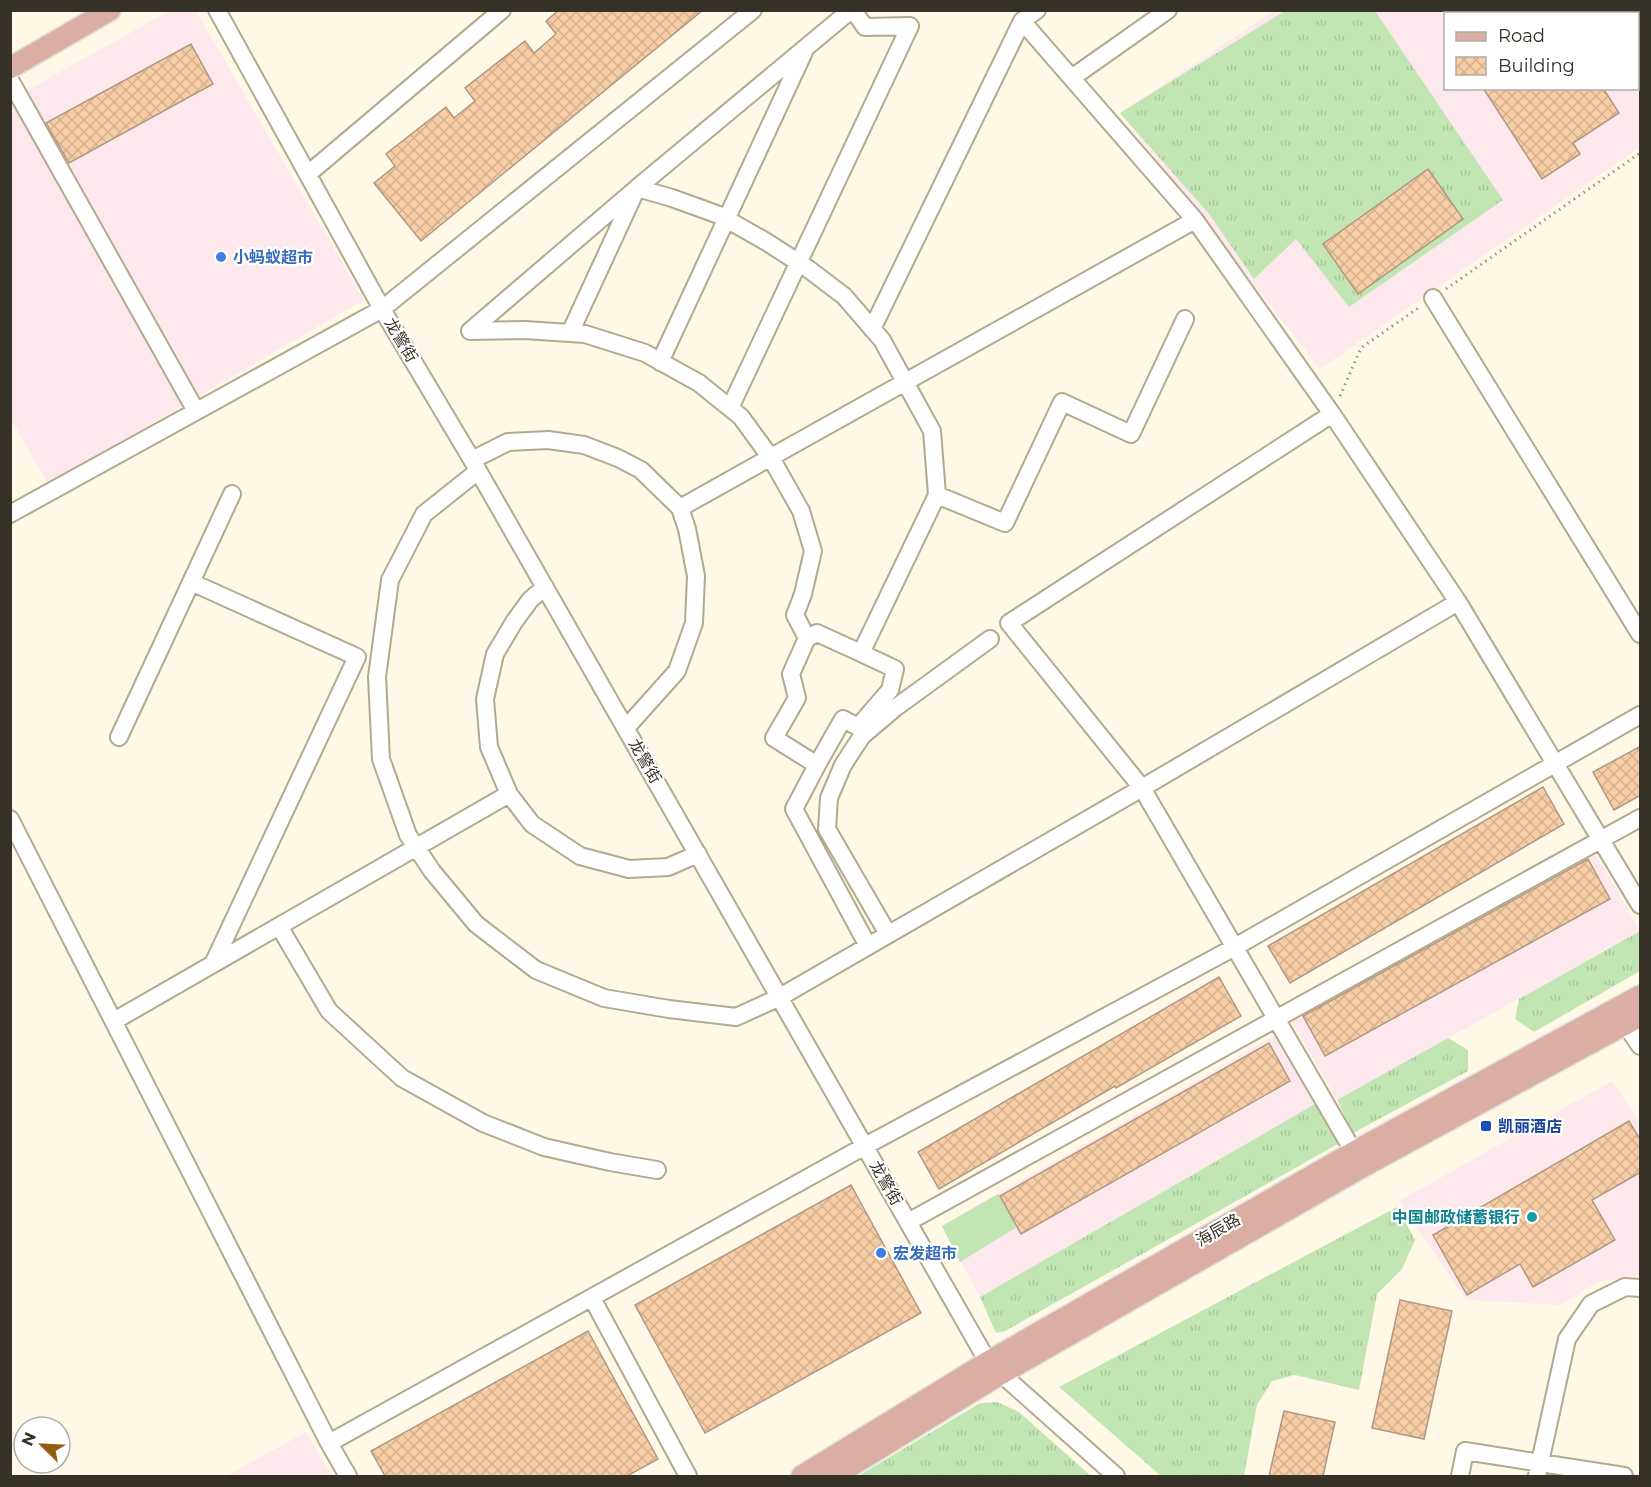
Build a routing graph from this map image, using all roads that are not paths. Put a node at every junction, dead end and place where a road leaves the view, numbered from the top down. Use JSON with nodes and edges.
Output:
{"nodes":[{"id":1,"x":110,"y":10,"type":"edge"},
{"id":2,"x":217,"y":10,"type":"edge"},
{"id":3,"x":502,"y":10,"type":"edge"},
{"id":4,"x":753,"y":10,"type":"edge"},
{"id":5,"x":852,"y":10,"type":"edge"},
{"id":6,"x":1037,"y":10,"type":"edge"},
{"id":7,"x":1168,"y":10,"type":"edge"},
{"id":8,"x":1022,"y":21,"type":"junction"},
{"id":9,"x":806,"y":48,"type":"junction"},
{"id":10,"x":10,"y":68,"type":"edge"},
{"id":11,"x":1072,"y":77,"type":"junction"},
{"id":12,"x":10,"y":80,"type":"edge"},
{"id":13,"x":308,"y":174,"type":"junction"},
{"id":14,"x":637,"y":188,"type":"junction"},
{"id":15,"x":727,"y":219,"type":"junction"},
{"id":16,"x":1195,"y":220,"type":"junction"},
{"id":17,"x":798,"y":262,"type":"junction"},
{"id":18,"x":1433,"y":298,"type":"road end"},
{"id":19,"x":382,"y":309,"type":"junction"},
{"id":20,"x":1185,"y":319,"type":"dead end"},
{"id":21,"x":872,"y":328,"type":"junction"},
{"id":22,"x":570,"y":333,"type":"junction"},
{"id":23,"x":660,"y":362,"type":"junction"},
{"id":24,"x":904,"y":382,"type":"junction"},
{"id":25,"x":730,"y":408,"type":"junction"},
{"id":26,"x":196,"y":411,"type":"junction"},
{"id":27,"x":1332,"y":414,"type":"junction"},
{"id":28,"x":771,"y":458,"type":"junction"},
{"id":29,"x":475,"y":466,"type":"junction"},
{"id":30,"x":232,"y":494,"type":"dead end"},
{"id":31,"x":937,"y":495,"type":"junction"},
{"id":32,"x":680,"y":508,"type":"junction"},
{"id":33,"x":10,"y":514,"type":"edge"},
{"id":34,"x":191,"y":582,"type":"junction"},
{"id":35,"x":545,"y":587,"type":"junction"},
{"id":36,"x":1458,"y":602,"type":"junction"},
{"id":37,"x":1641,"y":634,"type":"edge"},
{"id":38,"x":807,"y":638,"type":"junction"},
{"id":39,"x":990,"y":639,"type":"dead end"},
{"id":40,"x":861,"y":653,"type":"junction"},
{"id":41,"x":357,"y":657,"type":"junction"},
{"id":42,"x":379,"y":658,"type":"junction"},
{"id":43,"x":1641,"y":715,"type":"edge"},
{"id":44,"x":626,"y":728,"type":"junction"},
{"id":45,"x":119,"y":737,"type":"dead end"},
{"id":46,"x":1555,"y":764,"type":"junction"},
{"id":47,"x":817,"y":765,"type":"junction"},
{"id":48,"x":1142,"y":788,"type":"junction"},
{"id":49,"x":509,"y":794,"type":"junction"},
{"id":50,"x":1641,"y":818,"type":"edge"},
{"id":51,"x":12,"y":825,"type":"edge"},
{"id":52,"x":1601,"y":840,"type":"junction"},
{"id":53,"x":417,"y":848,"type":"junction"},
{"id":54,"x":698,"y":854,"type":"junction"},
{"id":55,"x":1640,"y":902,"type":"edge"},
{"id":56,"x":279,"y":926,"type":"junction"},
{"id":57,"x":888,"y":934,"type":"junction"},
{"id":58,"x":868,"y":946,"type":"junction"},
{"id":59,"x":1235,"y":947,"type":"junction"},
{"id":60,"x":213,"y":964,"type":"junction"},
{"id":61,"x":1641,"y":996,"type":"edge"},
{"id":62,"x":780,"y":997,"type":"junction"},
{"id":63,"x":1628,"y":1017,"type":"edge"},
{"id":64,"x":1276,"y":1018,"type":"junction"},
{"id":65,"x":114,"y":1021,"type":"junction"},
{"id":66,"x":1641,"y":1046,"type":"edge"},
{"id":67,"x":865,"y":1146,"type":"junction"},
{"id":68,"x":1358,"y":1159,"type":"junction"},
{"id":69,"x":657,"y":1170,"type":"dead end"},
{"id":70,"x":908,"y":1222,"type":"junction"},
{"id":71,"x":1641,"y":1288,"type":"edge"},
{"id":72,"x":592,"y":1298,"type":"junction"},
{"id":73,"x":995,"y":1368,"type":"junction"},
{"id":74,"x":329,"y":1443,"type":"junction"},
{"id":75,"x":1538,"y":1469,"type":"edge"},
{"id":76,"x":348,"y":1476,"type":"edge"},
{"id":77,"x":688,"y":1476,"type":"edge"},
{"id":78,"x":802,"y":1476,"type":"edge"},
{"id":79,"x":834,"y":1476,"type":"edge"},
{"id":80,"x":1116,"y":1476,"type":"edge"},
{"id":81,"x":1460,"y":1476,"type":"edge"},
{"id":82,"x":1624,"y":1476,"type":"edge"}],
"edges":[{"from":1,"to":10,"type":"main road"},
{"from":2,"to":13,"type":"street","name":"龙警街"},
{"from":3,"to":13,"type":"street"},
{"from":4,"to":19,"type":"street"},
{"from":5,"to":9,"type":"street"},
{"from":5,"to":17,"type":"street"},
{"from":6,"to":8,"type":"street"},
{"from":7,"to":11,"type":"street"},
{"from":8,"to":11,"type":"street"},
{"from":8,"to":21,"type":"street"},
{"from":9,"to":14,"type":"street"},
{"from":9,"to":15,"type":"street"},
{"from":11,"to":16,"type":"street"},
{"from":12,"to":26,"type":"street"},
{"from":13,"to":19,"type":"street","name":"龙警街"},
{"from":14,"to":15,"type":"street"},
{"from":14,"to":22,"type":"street"},
{"from":14,"to":22,"type":"street"},
{"from":15,"to":17,"type":"street"},
{"from":15,"to":23,"type":"street"},
{"from":16,"to":24,"type":"street"},
{"from":16,"to":27,"type":"street"},
{"from":17,"to":21,"type":"street"},
{"from":17,"to":25,"type":"street"},
{"from":18,"to":37,"type":"street"},
{"from":19,"to":26,"type":"street"},
{"from":19,"to":29,"type":"street","name":"龙警街"},
{"from":20,"to":31,"type":"street"},
{"from":21,"to":24,"type":"street"},
{"from":22,"to":23,"type":"street"},
{"from":23,"to":25,"type":"street"},
{"from":24,"to":28,"type":"street"},
{"from":24,"to":31,"type":"street"},
{"from":25,"to":28,"type":"street"},
{"from":26,"to":33,"type":"street"},
{"from":27,"to":36,"type":"street"},
{"from":27,"to":48,"type":"street"},
{"from":28,"to":32,"type":"street"},
{"from":28,"to":38,"type":"street"},
{"from":29,"to":32,"type":"street"},
{"from":29,"to":35,"type":"street","name":"龙警街"},
{"from":29,"to":42,"type":"street"},
{"from":30,"to":34,"type":"street"},
{"from":31,"to":40,"type":"street"},
{"from":32,"to":44,"type":"street"},
{"from":34,"to":41,"type":"street"},
{"from":34,"to":45,"type":"street"},
{"from":35,"to":44,"type":"street","name":"龙警街"},
{"from":35,"to":49,"type":"street"},
{"from":36,"to":46,"type":"street"},
{"from":36,"to":48,"type":"street"},
{"from":38,"to":40,"type":"street"},
{"from":38,"to":47,"type":"street"},
{"from":39,"to":57,"type":"street"},
{"from":40,"to":47,"type":"street"},
{"from":41,"to":42,"type":"street"},
{"from":41,"to":60,"type":"street"},
{"from":42,"to":53,"type":"street"},
{"from":43,"to":46,"type":"street"},
{"from":44,"to":54,"type":"street","name":"龙警街"},
{"from":46,"to":52,"type":"street"},
{"from":46,"to":59,"type":"street"},
{"from":47,"to":58,"type":"street"},
{"from":48,"to":57,"type":"street"},
{"from":48,"to":59,"type":"street"},
{"from":49,"to":53,"type":"street"},
{"from":49,"to":54,"type":"street"},
{"from":50,"to":52,"type":"street"},
{"from":51,"to":65,"type":"street"},
{"from":52,"to":55,"type":"street"},
{"from":52,"to":64,"type":"street"},
{"from":53,"to":56,"type":"street"},
{"from":53,"to":62,"type":"street"},
{"from":54,"to":62,"type":"street","name":"龙警街"},
{"from":56,"to":60,"type":"street"},
{"from":56,"to":69,"type":"street"},
{"from":57,"to":58,"type":"street"},
{"from":58,"to":62,"type":"street"},
{"from":59,"to":64,"type":"street"},
{"from":59,"to":67,"type":"street"},
{"from":60,"to":65,"type":"street"},
{"from":61,"to":63,"type":"main road","name":"海辰路"},
{"from":62,"to":67,"type":"street","name":"龙警街"},
{"from":63,"to":66,"type":"street"},
{"from":63,"to":68,"type":"main road","name":"海辰路"},
{"from":64,"to":68,"type":"street"},
{"from":64,"to":70,"type":"street"},
{"from":65,"to":74,"type":"street"},
{"from":67,"to":70,"type":"street","name":"龙警街"},
{"from":67,"to":72,"type":"street"},
{"from":68,"to":73,"type":"main road","name":"海辰路"},
{"from":70,"to":73,"type":"street","name":"龙警街"},
{"from":71,"to":75,"type":"street"},
{"from":72,"to":74,"type":"street"},
{"from":72,"to":77,"type":"street"},
{"from":73,"to":78,"type":"main road","name":"海辰路"},
{"from":73,"to":79,"type":"main road","name":"海辰路"},
{"from":73,"to":80,"type":"street","name":"龙警街"},
{"from":74,"to":76,"type":"street"},
{"from":75,"to":81,"type":"street"},
{"from":75,"to":82,"type":"street"}]}
